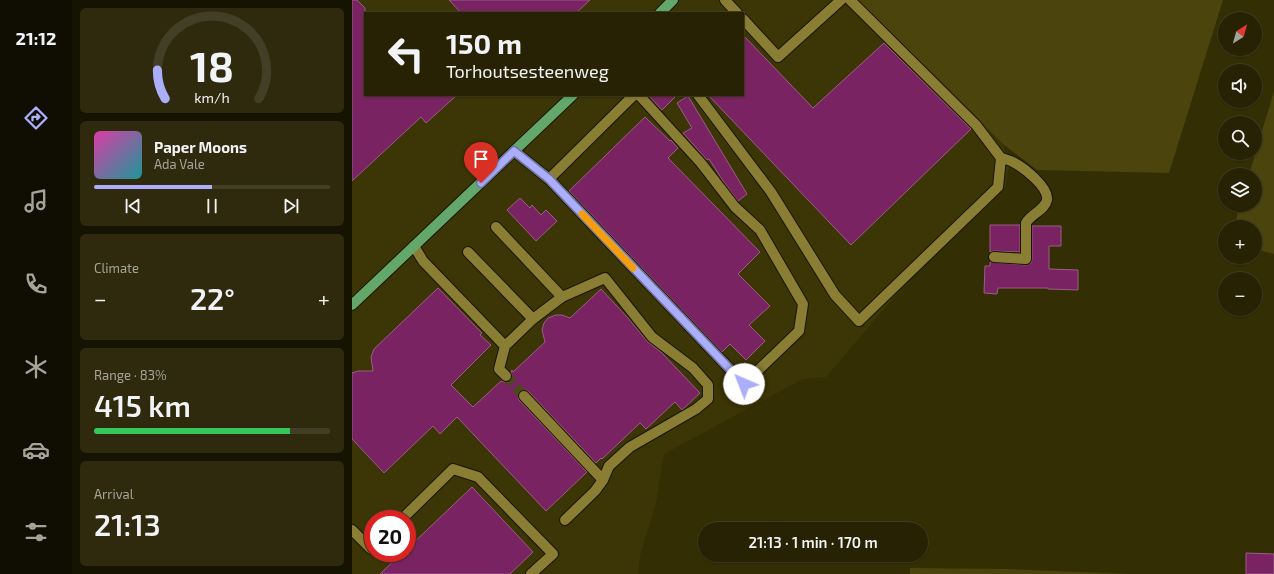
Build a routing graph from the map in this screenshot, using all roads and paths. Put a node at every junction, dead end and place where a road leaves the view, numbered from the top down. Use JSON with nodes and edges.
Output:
{"nodes":[{"id":1,"x":673,"y":0,"type":"edge"},
{"id":2,"x":725,"y":0,"type":"edge"},
{"id":3,"x":841,"y":0,"type":"edge"},
{"id":4,"x":850,"y":0,"type":"edge"},
{"id":5,"x":661,"y":12,"type":"edge"},
{"id":6,"x":736,"y":12,"type":"edge"},
{"id":7,"x":744,"y":21,"type":"edge"},
{"id":8,"x":572,"y":96,"type":"edge"},
{"id":9,"x":633,"y":96,"type":"edge"},
{"id":10,"x":640,"y":96,"type":"edge"},
{"id":11,"x":699,"y":96,"type":"edge"},
{"id":12,"x":514,"y":151,"type":"junction"},
{"id":13,"x":1001,"y":158,"type":"junction"},
{"id":14,"x":549,"y":179,"type":"junction"},
{"id":15,"x":496,"y":227,"type":"dead end"},
{"id":16,"x":414,"y":246,"type":"junction"},
{"id":17,"x":468,"y":252,"type":"dead end"},
{"id":18,"x":994,"y":257,"type":"dead end"},
{"id":19,"x":562,"y":298,"type":"junction"},
{"id":20,"x":352,"y":305,"type":"edge"},
{"id":21,"x":533,"y":319,"type":"junction"},
{"id":22,"x":505,"y":346,"type":"junction"},
{"id":23,"x":506,"y":376,"type":"tunnel mouth"},
{"id":24,"x":524,"y":396,"type":"tunnel mouth"},
{"id":25,"x":603,"y":480,"type":"junction"},
{"id":26,"x":411,"y":510,"type":"edge"},
{"id":27,"x":565,"y":520,"type":"dead end"},
{"id":28,"x":352,"y":530,"type":"edge"},
{"id":29,"x":364,"y":542,"type":"edge"},
{"id":30,"x":531,"y":574,"type":"edge"}],
"edges":[{"from":1,"to":5,"type":"main road"},
{"from":2,"to":6,"type":"lane"},
{"from":3,"to":7,"type":"lane"},
{"from":4,"to":13,"type":"lane"},
{"from":8,"to":12,"type":"main road"},
{"from":9,"to":14,"type":"lane"},
{"from":10,"to":14,"type":"lane"},
{"from":11,"to":13,"type":"lane"},
{"from":12,"to":14,"type":"lane"},
{"from":12,"to":16,"type":"main road"},
{"from":13,"to":18,"type":"lane"},
{"from":15,"to":19,"type":"lane"},
{"from":16,"to":20,"type":"main road"},
{"from":16,"to":22,"type":"lane"},
{"from":17,"to":21,"type":"lane"},
{"from":19,"to":21,"type":"lane"},
{"from":19,"to":25,"type":"lane"},
{"from":21,"to":22,"type":"lane"},
{"from":22,"to":23,"type":"lane"},
{"from":24,"to":25,"type":"lane"},
{"from":25,"to":27,"type":"lane"},
{"from":26,"to":30,"type":"lane"},
{"from":28,"to":29,"type":"lane"}]}
